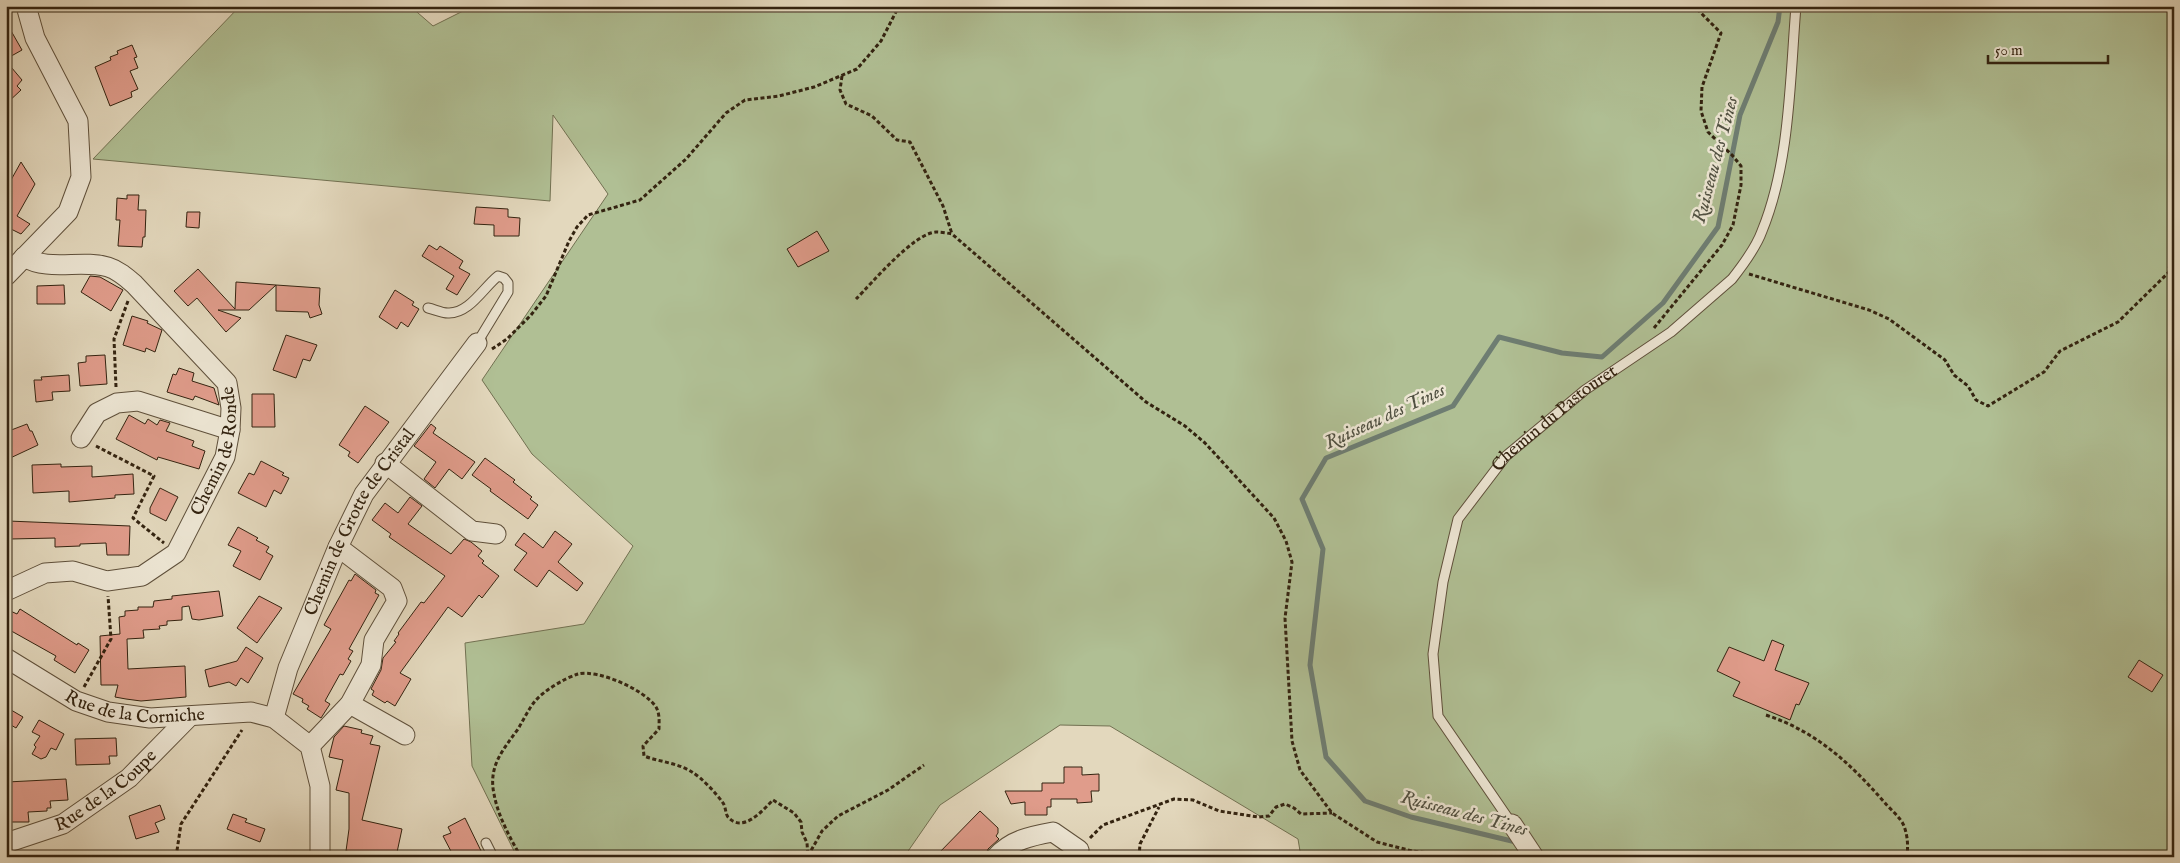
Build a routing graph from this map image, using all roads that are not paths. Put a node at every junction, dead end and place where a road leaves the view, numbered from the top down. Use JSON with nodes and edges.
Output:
{"nodes":[{"id":1,"x":26,"y":6,"type":"edge"},
{"id":2,"x":1796,"y":6,"type":"edge"},
{"id":3,"x":24,"y":257,"type":"junction"},
{"id":4,"x":6,"y":276,"type":"edge"},
{"id":5,"x":428,"y":308,"type":"dead end"},
{"id":6,"x":480,"y":348,"type":"joint"},
{"id":7,"x":230,"y":430,"type":"junction"},
{"id":8,"x":81,"y":438,"type":"road end"},
{"id":9,"x":386,"y":463,"type":"junction"},
{"id":10,"x":496,"y":534,"type":"dead end"},
{"id":11,"x":338,"y":547,"type":"junction"},
{"id":12,"x":6,"y":591,"type":"edge"},
{"id":13,"x":6,"y":658,"type":"edge"},
{"id":14,"x":350,"y":704,"type":"junction"},
{"id":15,"x":189,"y":717,"type":"junction"},
{"id":16,"x":274,"y":718,"type":"junction"},
{"id":17,"x":405,"y":735,"type":"dead end"},
{"id":18,"x":310,"y":746,"type":"junction"},
{"id":19,"x":1512,"y":824,"type":"joint"},
{"id":20,"x":6,"y":843,"type":"edge"},
{"id":21,"x":486,"y":844,"type":"dead end"},
{"id":22,"x":1078,"y":850,"type":"road end"},
{"id":23,"x":320,"y":857,"type":"edge"},
{"id":24,"x":493,"y":857,"type":"edge"},
{"id":25,"x":996,"y":857,"type":"edge"},
{"id":26,"x":1534,"y":857,"type":"edge"}],
"edges":[{"from":1,"to":3,"type":"street"},
{"from":2,"to":19,"type":"lane","name":"Chemin du Pastouret"},
{"from":3,"to":4,"type":"street"},
{"from":3,"to":7,"type":"street","name":"Chemin de Ronde"},
{"from":5,"to":6,"type":"lane"},
{"from":6,"to":9,"type":"street","name":"Chemin de Grotte de Cristal"},
{"from":7,"to":8,"type":"street"},
{"from":7,"to":12,"type":"street","name":"Chemin de Ronde"},
{"from":9,"to":10,"type":"street"},
{"from":9,"to":11,"type":"street","name":"Chemin de Grotte de Cristal"},
{"from":11,"to":14,"type":"street"},
{"from":11,"to":16,"type":"street","name":"Chemin de Grotte de Cristal"},
{"from":13,"to":15,"type":"street","name":"Rue de la Corniche"},
{"from":14,"to":17,"type":"street"},
{"from":14,"to":18,"type":"street"},
{"from":15,"to":16,"type":"street","name":"Rue de la Corniche"},
{"from":15,"to":20,"type":"street","name":"Rue de la Coupe"},
{"from":16,"to":18,"type":"street"},
{"from":18,"to":23,"type":"street"},
{"from":19,"to":26,"type":"street","name":"Chemin du Pastouret"},
{"from":21,"to":24,"type":"lane"},
{"from":22,"to":25,"type":"street"}]}
